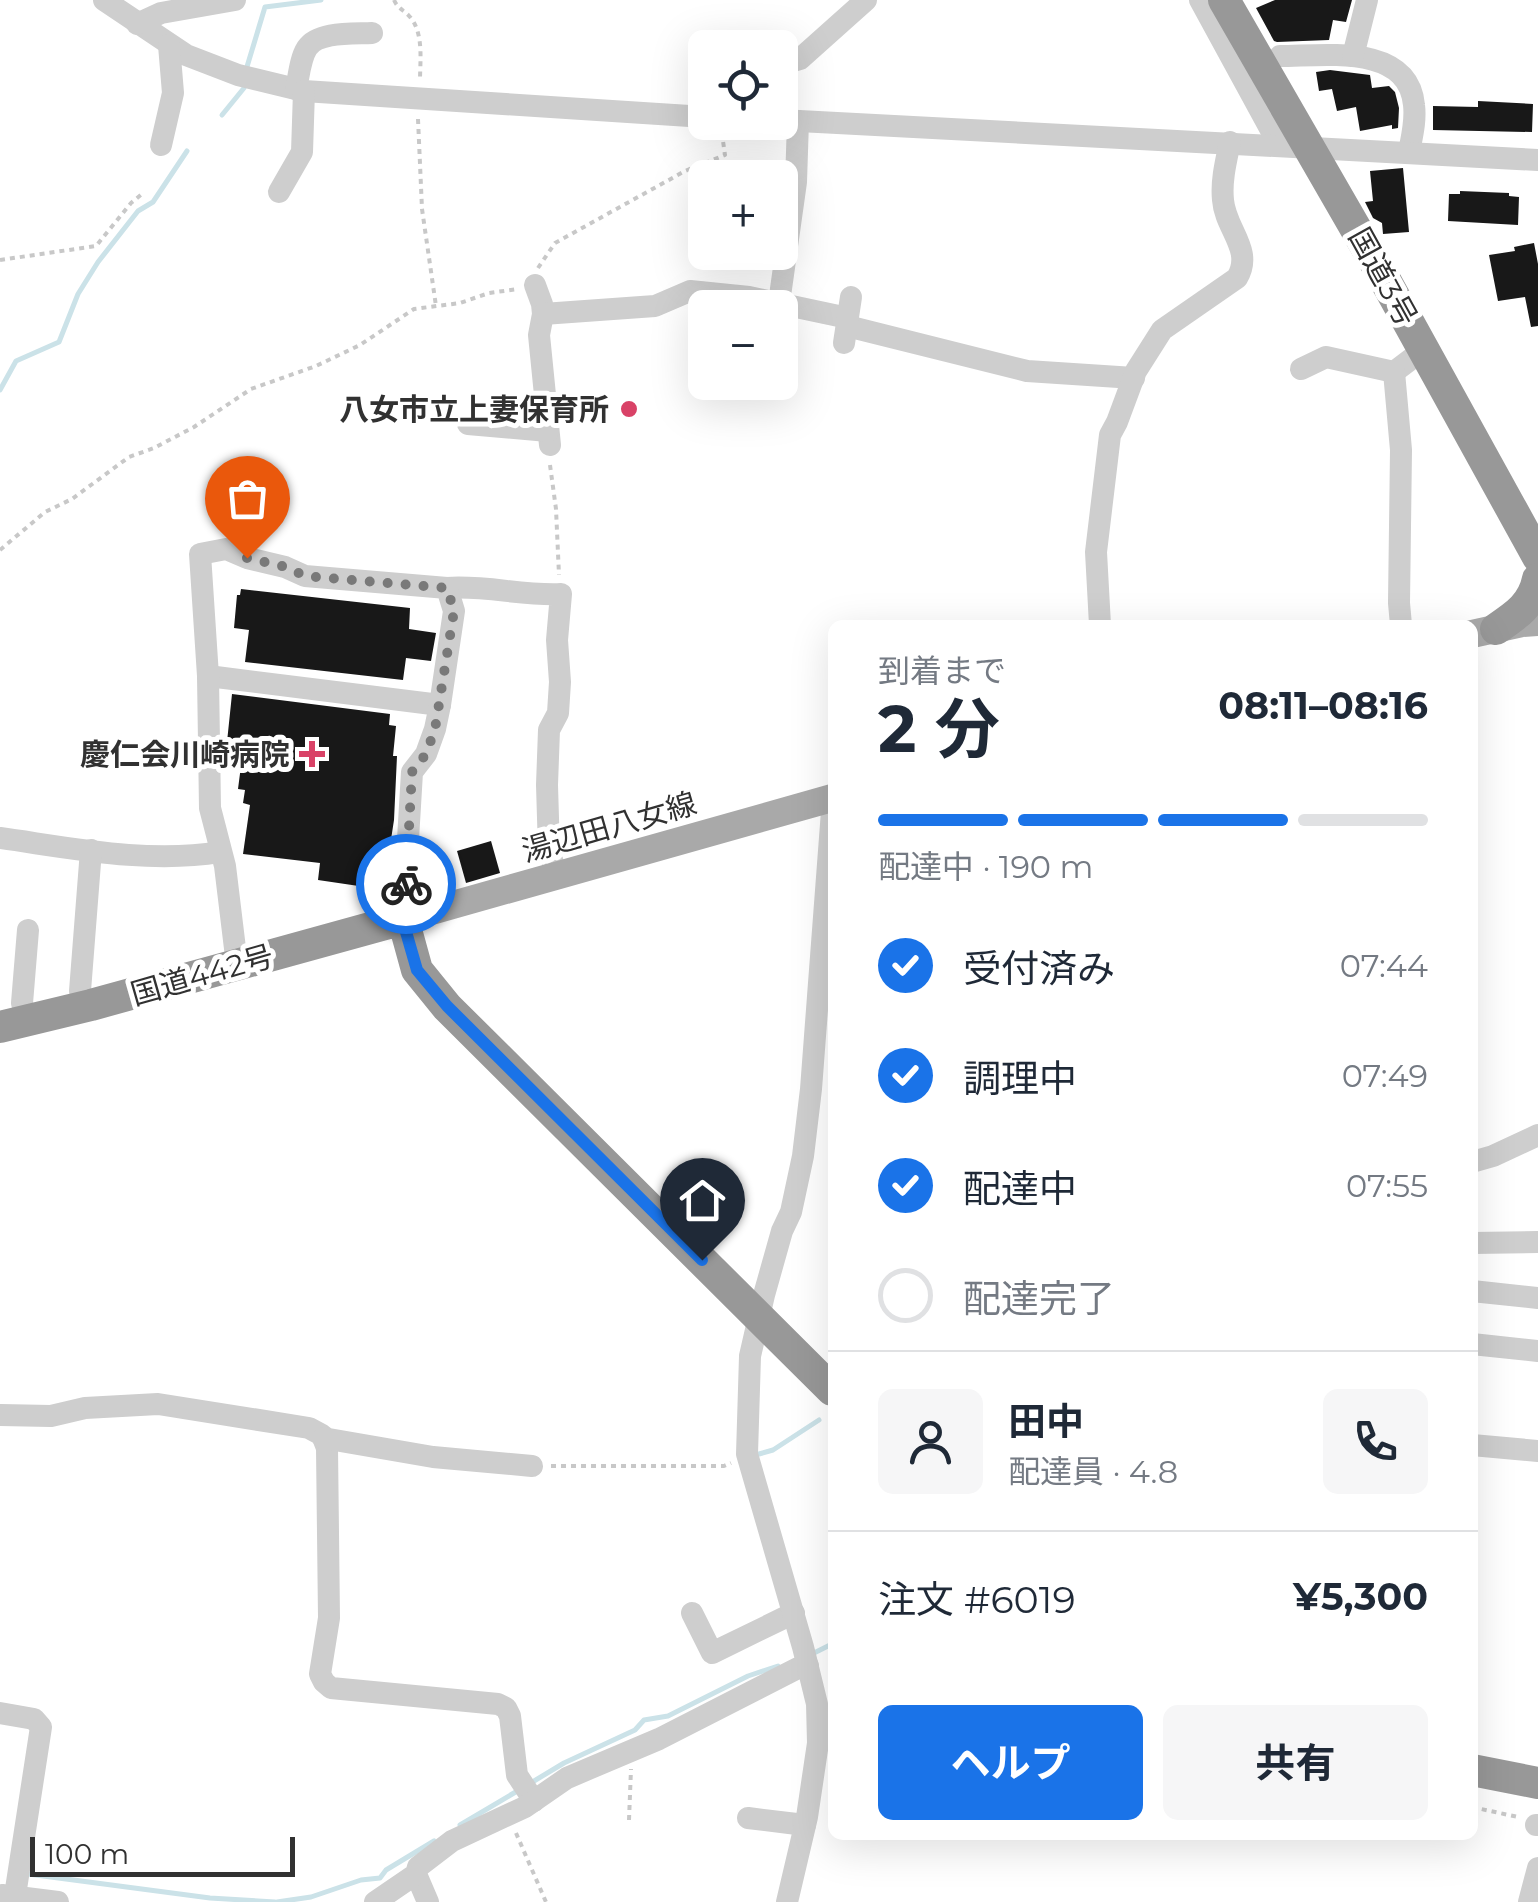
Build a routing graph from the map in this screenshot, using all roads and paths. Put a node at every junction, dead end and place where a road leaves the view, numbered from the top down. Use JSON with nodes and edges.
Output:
{"nodes":[{"id":1,"x":104,"y":0,"type":"edge"},
{"id":2,"x":235,"y":0,"type":"edge"},
{"id":3,"x":394,"y":0,"type":"edge"},
{"id":4,"x":866,"y":0,"type":"edge"},
{"id":5,"x":1200,"y":0,"type":"edge"},
{"id":6,"x":1224,"y":0,"type":"edge"},
{"id":7,"x":1367,"y":0,"type":"edge"},
{"id":8,"x":137,"y":24,"type":"junction"},
{"id":9,"x":372,"y":33,"type":"dead end"},
{"id":10,"x":169,"y":44,"type":"junction"},
{"id":11,"x":1280,"y":56,"type":"dead end"},
{"id":12,"x":1353,"y":56,"type":"junction"},
{"id":13,"x":798,"y":60,"type":"edge"},
{"id":14,"x":300,"y":90,"type":"junction"},
{"id":15,"x":419,"y":99,"type":"junction"},
{"id":16,"x":688,"y":115,"type":"edge"},
{"id":17,"x":798,"y":121,"type":"edge"},
{"id":18,"x":723,"y":140,"type":"edge"},
{"id":19,"x":791,"y":140,"type":"edge"},
{"id":20,"x":1230,"y":142,"type":"junction"},
{"id":21,"x":1294,"y":145,"type":"junction"},
{"id":22,"x":161,"y":146,"type":"dead end"},
{"id":23,"x":1409,"y":152,"type":"junction"},
{"id":24,"x":1538,"y":160,"type":"edge"},
{"id":25,"x":279,"y":192,"type":"dead end"},
{"id":26,"x":142,"y":194,"type":"dead end"},
{"id":27,"x":0,"y":260,"type":"edge"},
{"id":28,"x":535,"y":286,"type":"junction"},
{"id":29,"x":781,"y":290,"type":"edge"},
{"id":30,"x":688,"y":291,"type":"edge"},
{"id":31,"x":436,"y":306,"type":"junction"},
{"id":32,"x":798,"y":308,"type":"edge"},
{"id":33,"x":543,"y":314,"type":"junction"},
{"id":34,"x":1423,"y":350,"type":"junction"},
{"id":35,"x":1301,"y":369,"type":"dead end"},
{"id":36,"x":1394,"y":372,"type":"junction"},
{"id":37,"x":1134,"y":378,"type":"junction"},
{"id":38,"x":468,"y":424,"type":"dead end"},
{"id":39,"x":549,"y":438,"type":"junction"},
{"id":40,"x":0,"y":550,"type":"edge"},
{"id":41,"x":1538,"y":557,"type":"edge"},
{"id":42,"x":1538,"y":578,"type":"edge"},
{"id":43,"x":447,"y":588,"type":"junction"},
{"id":44,"x":561,"y":594,"type":"junction"},
{"id":45,"x":1100,"y":620,"type":"edge"},
{"id":46,"x":1400,"y":620,"type":"edge"},
{"id":47,"x":1538,"y":622,"type":"edge"},
{"id":48,"x":1484,"y":631,"type":"edge"},
{"id":49,"x":208,"y":676,"type":"junction"},
{"id":50,"x":440,"y":705,"type":"junction"},
{"id":51,"x":828,"y":799,"type":"edge"},
{"id":52,"x":0,"y":838,"type":"edge"},
{"id":53,"x":90,"y":850,"type":"junction"},
{"id":54,"x":220,"y":852,"type":"junction"},
{"id":55,"x":557,"y":875,"type":"junction"},
{"id":56,"x":408,"y":917,"type":"junction"},
{"id":57,"x":828,"y":923,"type":"edge"},
{"id":58,"x":28,"y":930,"type":"dead end"},
{"id":59,"x":237,"y":965,"type":"junction"},
{"id":60,"x":80,"y":992,"type":"dead end"},
{"id":61,"x":13,"y":1024,"type":"edge"},
{"id":62,"x":822,"y":1091,"type":"edge"},
{"id":63,"x":1538,"y":1135,"type":"edge"},
{"id":64,"x":1478,"y":1160,"type":"edge"},
{"id":65,"x":1538,"y":1242,"type":"edge"},
{"id":66,"x":1478,"y":1243,"type":"edge"},
{"id":67,"x":1478,"y":1291,"type":"edge"},
{"id":68,"x":1538,"y":1298,"type":"edge"},
{"id":69,"x":758,"y":1316,"type":"junction"},
{"id":70,"x":1478,"y":1345,"type":"edge"},
{"id":71,"x":1536,"y":1356,"type":"edge"},
{"id":72,"x":828,"y":1386,"type":"edge"},
{"id":73,"x":0,"y":1416,"type":"edge"},
{"id":74,"x":323,"y":1438,"type":"junction"},
{"id":75,"x":1478,"y":1446,"type":"edge"},
{"id":76,"x":1538,"y":1451,"type":"edge"},
{"id":77,"x":747,"y":1454,"type":"junction"},
{"id":78,"x":532,"y":1466,"type":"joint"},
{"id":79,"x":692,"y":1613,"type":"dead end"},
{"id":80,"x":794,"y":1614,"type":"junction"},
{"id":81,"x":807,"y":1660,"type":"junction"},
{"id":82,"x":0,"y":1713,"type":"edge"},
{"id":83,"x":632,"y":1750,"type":"junction"},
{"id":84,"x":1478,"y":1771,"type":"edge"},
{"id":85,"x":1538,"y":1783,"type":"edge"},
{"id":86,"x":534,"y":1801,"type":"junction"},
{"id":87,"x":1478,"y":1809,"type":"edge"},
{"id":88,"x":508,"y":1816,"type":"junction"},
{"id":89,"x":748,"y":1818,"type":"dead end"},
{"id":90,"x":629,"y":1820,"type":"dead end"},
{"id":91,"x":1534,"y":1823,"type":"edge"},
{"id":92,"x":805,"y":1825,"type":"junction"},
{"id":93,"x":1538,"y":1868,"type":"edge"},
{"id":94,"x":416,"y":1874,"type":"junction"},
{"id":95,"x":10,"y":1898,"type":"edge"},
{"id":96,"x":58,"y":1902,"type":"edge"},
{"id":97,"x":374,"y":1902,"type":"edge"},
{"id":98,"x":428,"y":1902,"type":"edge"},
{"id":99,"x":546,"y":1902,"type":"edge"},
{"id":100,"x":787,"y":1902,"type":"edge"},
{"id":101,"x":1529,"y":1902,"type":"edge"}],
"edges":[{"from":1,"to":8,"type":"street"},
{"from":2,"to":8,"type":"street"},
{"from":3,"to":15,"type":"path"},
{"from":4,"to":13,"type":"street"},
{"from":5,"to":21,"type":"street"},
{"from":6,"to":21,"type":"highway","name":"国道3号"},
{"from":7,"to":12,"type":"street"},
{"from":8,"to":10,"type":"street"},
{"from":9,"to":14,"type":"street"},
{"from":10,"to":14,"type":"street"},
{"from":10,"to":22,"type":"street"},
{"from":11,"to":12,"type":"street"},
{"from":12,"to":23,"type":"street"},
{"from":14,"to":15,"type":"street"},
{"from":14,"to":25,"type":"street"},
{"from":15,"to":16,"type":"street"},
{"from":15,"to":31,"type":"path"},
{"from":17,"to":20,"type":"street"},
{"from":18,"to":28,"type":"path"},
{"from":19,"to":29,"type":"street"},
{"from":20,"to":21,"type":"street"},
{"from":20,"to":37,"type":"street"},
{"from":21,"to":23,"type":"street"},
{"from":21,"to":34,"type":"highway","name":"国道3号"},
{"from":23,"to":24,"type":"street"},
{"from":26,"to":27,"type":"path"},
{"from":28,"to":31,"type":"path"},
{"from":28,"to":33,"type":"street"},
{"from":30,"to":33,"type":"street"},
{"from":31,"to":40,"type":"path"},
{"from":32,"to":37,"type":"street"},
{"from":33,"to":39,"type":"street"},
{"from":34,"to":36,"type":"street"},
{"from":34,"to":41,"type":"highway","name":"国道3号"},
{"from":35,"to":36,"type":"street"},
{"from":36,"to":46,"type":"street"},
{"from":37,"to":45,"type":"street"},
{"from":38,"to":39,"type":"street"},
{"from":39,"to":44,"type":"path"},
{"from":42,"to":48,"type":"highway"},
{"from":43,"to":44,"type":"street"},
{"from":43,"to":49,"type":"street"},
{"from":43,"to":50,"type":"street"},
{"from":44,"to":55,"type":"street"},
{"from":47,"to":48,"type":"main road"},
{"from":49,"to":50,"type":"street"},
{"from":49,"to":54,"type":"street"},
{"from":50,"to":56,"type":"street"},
{"from":51,"to":55,"type":"main road","name":"湯辺田八女線"},
{"from":52,"to":53,"type":"street"},
{"from":53,"to":54,"type":"street"},
{"from":53,"to":60,"type":"street"},
{"from":54,"to":59,"type":"street"},
{"from":55,"to":56,"type":"main road","name":"湯辺田八女線"},
{"from":56,"to":59,"type":"highway","name":"国道442号"},
{"from":56,"to":69,"type":"highway"},
{"from":57,"to":62,"type":"street"},
{"from":58,"to":61,"type":"street"},
{"from":59,"to":61,"type":"highway","name":"国道442号"},
{"from":62,"to":69,"type":"street"},
{"from":63,"to":64,"type":"street"},
{"from":65,"to":66,"type":"street"},
{"from":67,"to":68,"type":"street"},
{"from":69,"to":72,"type":"highway"},
{"from":69,"to":77,"type":"street"},
{"from":70,"to":71,"type":"street"},
{"from":73,"to":74,"type":"street"},
{"from":74,"to":78,"type":"street"},
{"from":74,"to":86,"type":"street"},
{"from":75,"to":76,"type":"street"},
{"from":77,"to":78,"type":"path"},
{"from":77,"to":80,"type":"street"},
{"from":79,"to":80,"type":"street"},
{"from":80,"to":81,"type":"street"},
{"from":81,"to":83,"type":"street"},
{"from":81,"to":92,"type":"street"},
{"from":82,"to":95,"type":"street"},
{"from":83,"to":86,"type":"street"},
{"from":83,"to":90,"type":"path"},
{"from":84,"to":85,"type":"highway"},
{"from":86,"to":88,"type":"street"},
{"from":87,"to":91,"type":"path"},
{"from":88,"to":94,"type":"street"},
{"from":88,"to":99,"type":"path"},
{"from":89,"to":92,"type":"street"},
{"from":92,"to":100,"type":"street"},
{"from":93,"to":101,"type":"street"},
{"from":94,"to":97,"type":"street"},
{"from":94,"to":98,"type":"street"},
{"from":95,"to":96,"type":"street"}]}
